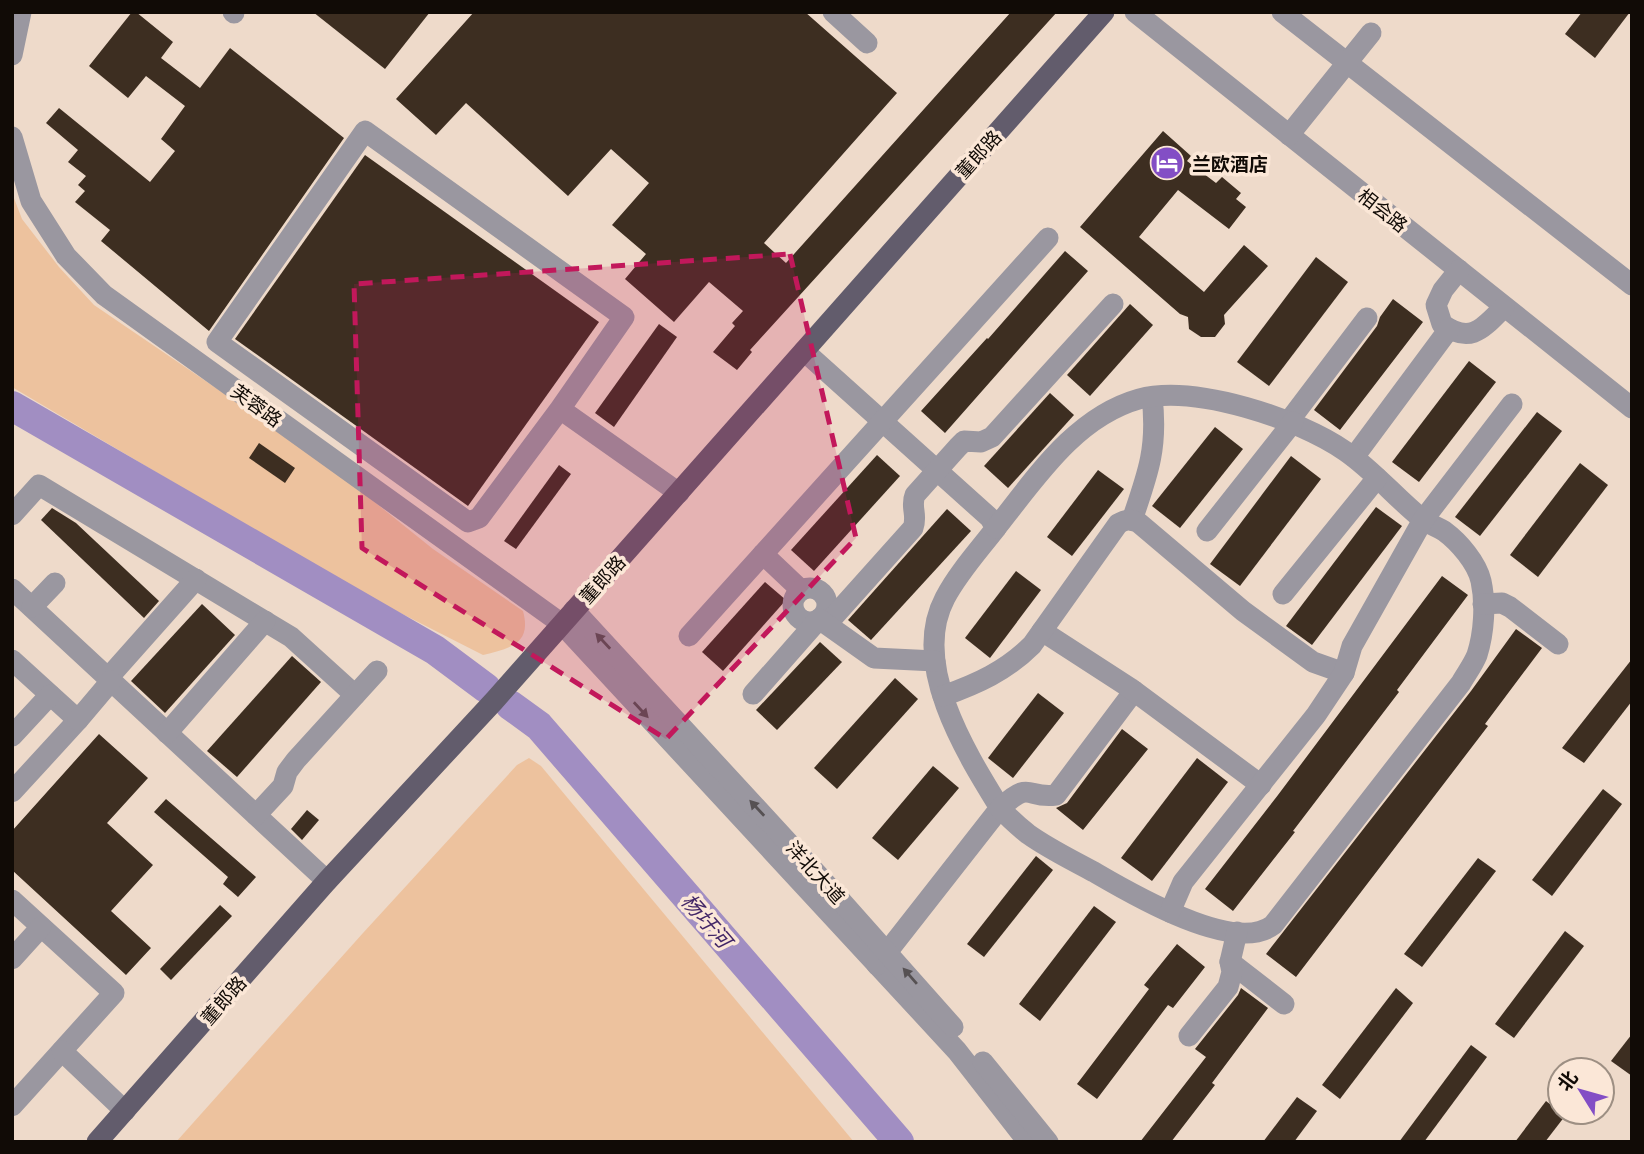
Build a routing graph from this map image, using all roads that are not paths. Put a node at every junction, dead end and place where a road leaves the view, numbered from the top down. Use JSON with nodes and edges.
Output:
{"nodes":[{"id":1,"x":21,"y":12,"type":"edge"},
{"id":2,"x":833,"y":12,"type":"edge"},
{"id":3,"x":1104,"y":12,"type":"edge"},
{"id":4,"x":1135,"y":12,"type":"edge"},
{"id":5,"x":1282,"y":12,"type":"edge"},
{"id":6,"x":1371,"y":33,"type":"dead end"},
{"id":7,"x":867,"y":43,"type":"dead end"},
{"id":8,"x":12,"y":55,"type":"edge"},
{"id":9,"x":1347,"y":63,"type":"junction"},
{"id":10,"x":1289,"y":135,"type":"junction"},
{"id":11,"x":12,"y":137,"type":"edge"},
{"id":12,"x":1048,"y":238,"type":"dead end"},
{"id":13,"x":1459,"y":270,"type":"junction"},
{"id":14,"x":1632,"y":285,"type":"edge"},
{"id":15,"x":1113,"y":304,"type":"dead end"},
{"id":16,"x":1504,"y":307,"type":"junction"},
{"id":17,"x":1367,"y":318,"type":"dead end"},
{"id":18,"x":1449,"y":329,"type":"junction"},
{"id":19,"x":804,"y":351,"type":"junction"},
{"id":20,"x":1152,"y":397,"type":"junction"},
{"id":21,"x":1512,"y":404,"type":"dead end"},
{"id":22,"x":1632,"y":408,"type":"edge"},
{"id":23,"x":560,"y":409,"type":"junction"},
{"id":24,"x":1291,"y":421,"type":"junction"},
{"id":25,"x":883,"y":422,"type":"junction"},
{"id":26,"x":1354,"y":457,"type":"junction"},
{"id":27,"x":937,"y":471,"type":"junction"},
{"id":28,"x":1377,"y":478,"type":"junction"},
{"id":29,"x":678,"y":493,"type":"junction"},
{"id":30,"x":12,"y":514,"type":"edge"},
{"id":31,"x":1132,"y":520,"type":"junction"},
{"id":32,"x":1423,"y":520,"type":"junction"},
{"id":33,"x":996,"y":528,"type":"junction"},
{"id":34,"x":1207,"y":531,"type":"dead end"},
{"id":35,"x":763,"y":554,"type":"junction"},
{"id":36,"x":195,"y":579,"type":"junction"},
{"id":37,"x":55,"y":583,"type":"dead end"},
{"id":38,"x":12,"y":589,"type":"edge"},
{"id":39,"x":1283,"y":594,"type":"dead end"},
{"id":40,"x":1483,"y":604,"type":"junction"},
{"id":41,"x":32,"y":607,"type":"junction"},
{"id":42,"x":568,"y":617,"type":"junction"},
{"id":43,"x":265,"y":621,"type":"junction"},
{"id":44,"x":823,"y":622,"type":"junction"},
{"id":45,"x":1042,"y":631,"type":"junction"},
{"id":46,"x":690,"y":636,"type":"dead end"},
{"id":47,"x":1558,"y":644,"type":"dead end"},
{"id":48,"x":12,"y":660,"type":"edge"},
{"id":49,"x":935,"y":662,"type":"junction"},
{"id":50,"x":377,"y":671,"type":"dead end"},
{"id":51,"x":1344,"y":673,"type":"junction"},
{"id":52,"x":110,"y":679,"type":"junction"},
{"id":53,"x":1133,"y":691,"type":"junction"},
{"id":54,"x":752,"y":694,"type":"dead end"},
{"id":55,"x":50,"y":695,"type":"junction"},
{"id":56,"x":355,"y":695,"type":"junction"},
{"id":57,"x":943,"y":696,"type":"junction"},
{"id":58,"x":78,"y":720,"type":"junction"},
{"id":59,"x":167,"y":733,"type":"junction"},
{"id":60,"x":12,"y":736,"type":"edge"},
{"id":61,"x":1261,"y":785,"type":"junction"},
{"id":62,"x":12,"y":792,"type":"edge"},
{"id":63,"x":1000,"y":808,"type":"junction"},
{"id":64,"x":256,"y":816,"type":"junction"},
{"id":65,"x":327,"y":881,"type":"junction"},
{"id":66,"x":12,"y":901,"type":"edge"},
{"id":67,"x":1170,"y":912,"type":"junction"},
{"id":68,"x":41,"y":927,"type":"junction"},
{"id":69,"x":1237,"y":932,"type":"junction"},
{"id":70,"x":882,"y":958,"type":"junction"},
{"id":71,"x":12,"y":959,"type":"edge"},
{"id":72,"x":1230,"y":962,"type":"junction"},
{"id":73,"x":1284,"y":1004,"type":"dead end"},
{"id":74,"x":1189,"y":1036,"type":"dead end"},
{"id":75,"x":62,"y":1051,"type":"junction"},
{"id":76,"x":12,"y":1106,"type":"edge"},
{"id":77,"x":125,"y":1111,"type":"junction"},
{"id":78,"x":97,"y":1142,"type":"edge"},
{"id":79,"x":1028,"y":1142,"type":"edge"},
{"id":80,"x":1048,"y":1142,"type":"edge"}],
"edges":[{"from":1,"to":8,"type":"street"},
{"from":2,"to":7,"type":"street"},
{"from":3,"to":19,"type":"main road","name":"董郎路"},
{"from":4,"to":10,"type":"street","name":"相会路"},
{"from":5,"to":9,"type":"street"},
{"from":6,"to":9,"type":"street"},
{"from":9,"to":10,"type":"street"},
{"from":9,"to":14,"type":"street"},
{"from":10,"to":13,"type":"street","name":"相会路"},
{"from":11,"to":42,"type":"street","name":"芙蓉路"},
{"from":12,"to":25,"type":"street"},
{"from":13,"to":16,"type":"street","name":"相会路"},
{"from":13,"to":18,"type":"street"},
{"from":15,"to":27,"type":"street"},
{"from":16,"to":18,"type":"street"},
{"from":16,"to":22,"type":"street","name":"相会路"},
{"from":17,"to":24,"type":"street"},
{"from":18,"to":26,"type":"street"},
{"from":19,"to":25,"type":"street"},
{"from":19,"to":29,"type":"main road","name":"董郎路"},
{"from":20,"to":24,"type":"street"},
{"from":20,"to":31,"type":"street"},
{"from":20,"to":33,"type":"street"},
{"from":21,"to":32,"type":"street"},
{"from":23,"to":23,"type":"street"},
{"from":23,"to":29,"type":"street"},
{"from":24,"to":26,"type":"street"},
{"from":24,"to":34,"type":"street"},
{"from":25,"to":27,"type":"street"},
{"from":25,"to":35,"type":"street"},
{"from":26,"to":28,"type":"street"},
{"from":27,"to":33,"type":"street"},
{"from":27,"to":44,"type":"street"},
{"from":28,"to":32,"type":"street"},
{"from":28,"to":39,"type":"street"},
{"from":29,"to":42,"type":"main road","name":"董郎路"},
{"from":30,"to":36,"type":"street"},
{"from":31,"to":45,"type":"street"},
{"from":31,"to":51,"type":"street"},
{"from":32,"to":40,"type":"street"},
{"from":32,"to":51,"type":"street"},
{"from":33,"to":49,"type":"street"},
{"from":35,"to":44,"type":"street"},
{"from":35,"to":46,"type":"street"},
{"from":36,"to":43,"type":"street"},
{"from":36,"to":52,"type":"street"},
{"from":37,"to":41,"type":"street"},
{"from":38,"to":41,"type":"street"},
{"from":40,"to":47,"type":"street"},
{"from":40,"to":69,"type":"street"},
{"from":41,"to":52,"type":"street"},
{"from":42,"to":65,"type":"main road","name":"董郎路"},
{"from":42,"to":70,"type":"street","name":"洋北大道"},
{"from":43,"to":56,"type":"street"},
{"from":43,"to":59,"type":"street"},
{"from":44,"to":49,"type":"street"},
{"from":44,"to":54,"type":"street"},
{"from":45,"to":53,"type":"street"},
{"from":45,"to":57,"type":"street"},
{"from":48,"to":55,"type":"street"},
{"from":49,"to":57,"type":"street"},
{"from":50,"to":56,"type":"street"},
{"from":51,"to":61,"type":"street"},
{"from":52,"to":58,"type":"street"},
{"from":52,"to":59,"type":"street"},
{"from":53,"to":61,"type":"street"},
{"from":53,"to":63,"type":"street"},
{"from":55,"to":58,"type":"street"},
{"from":55,"to":60,"type":"street"},
{"from":56,"to":64,"type":"street"},
{"from":57,"to":63,"type":"street"},
{"from":58,"to":62,"type":"street"},
{"from":59,"to":64,"type":"street"},
{"from":61,"to":67,"type":"street"},
{"from":63,"to":67,"type":"street"},
{"from":63,"to":70,"type":"street"},
{"from":64,"to":65,"type":"street"},
{"from":65,"to":77,"type":"main road","name":"董郎路"},
{"from":66,"to":68,"type":"street"},
{"from":67,"to":69,"type":"street"},
{"from":68,"to":71,"type":"street"},
{"from":68,"to":75,"type":"street"},
{"from":69,"to":72,"type":"street"},
{"from":70,"to":79,"type":"street","name":"洋北大道"},
{"from":80,"to":70,"type":"street","name":"洋北大道","one_way":true},
{"from":72,"to":73,"type":"street"},
{"from":72,"to":74,"type":"street"},
{"from":75,"to":76,"type":"street"},
{"from":75,"to":77,"type":"street"},
{"from":77,"to":78,"type":"main road","name":"董郎路"}]}
